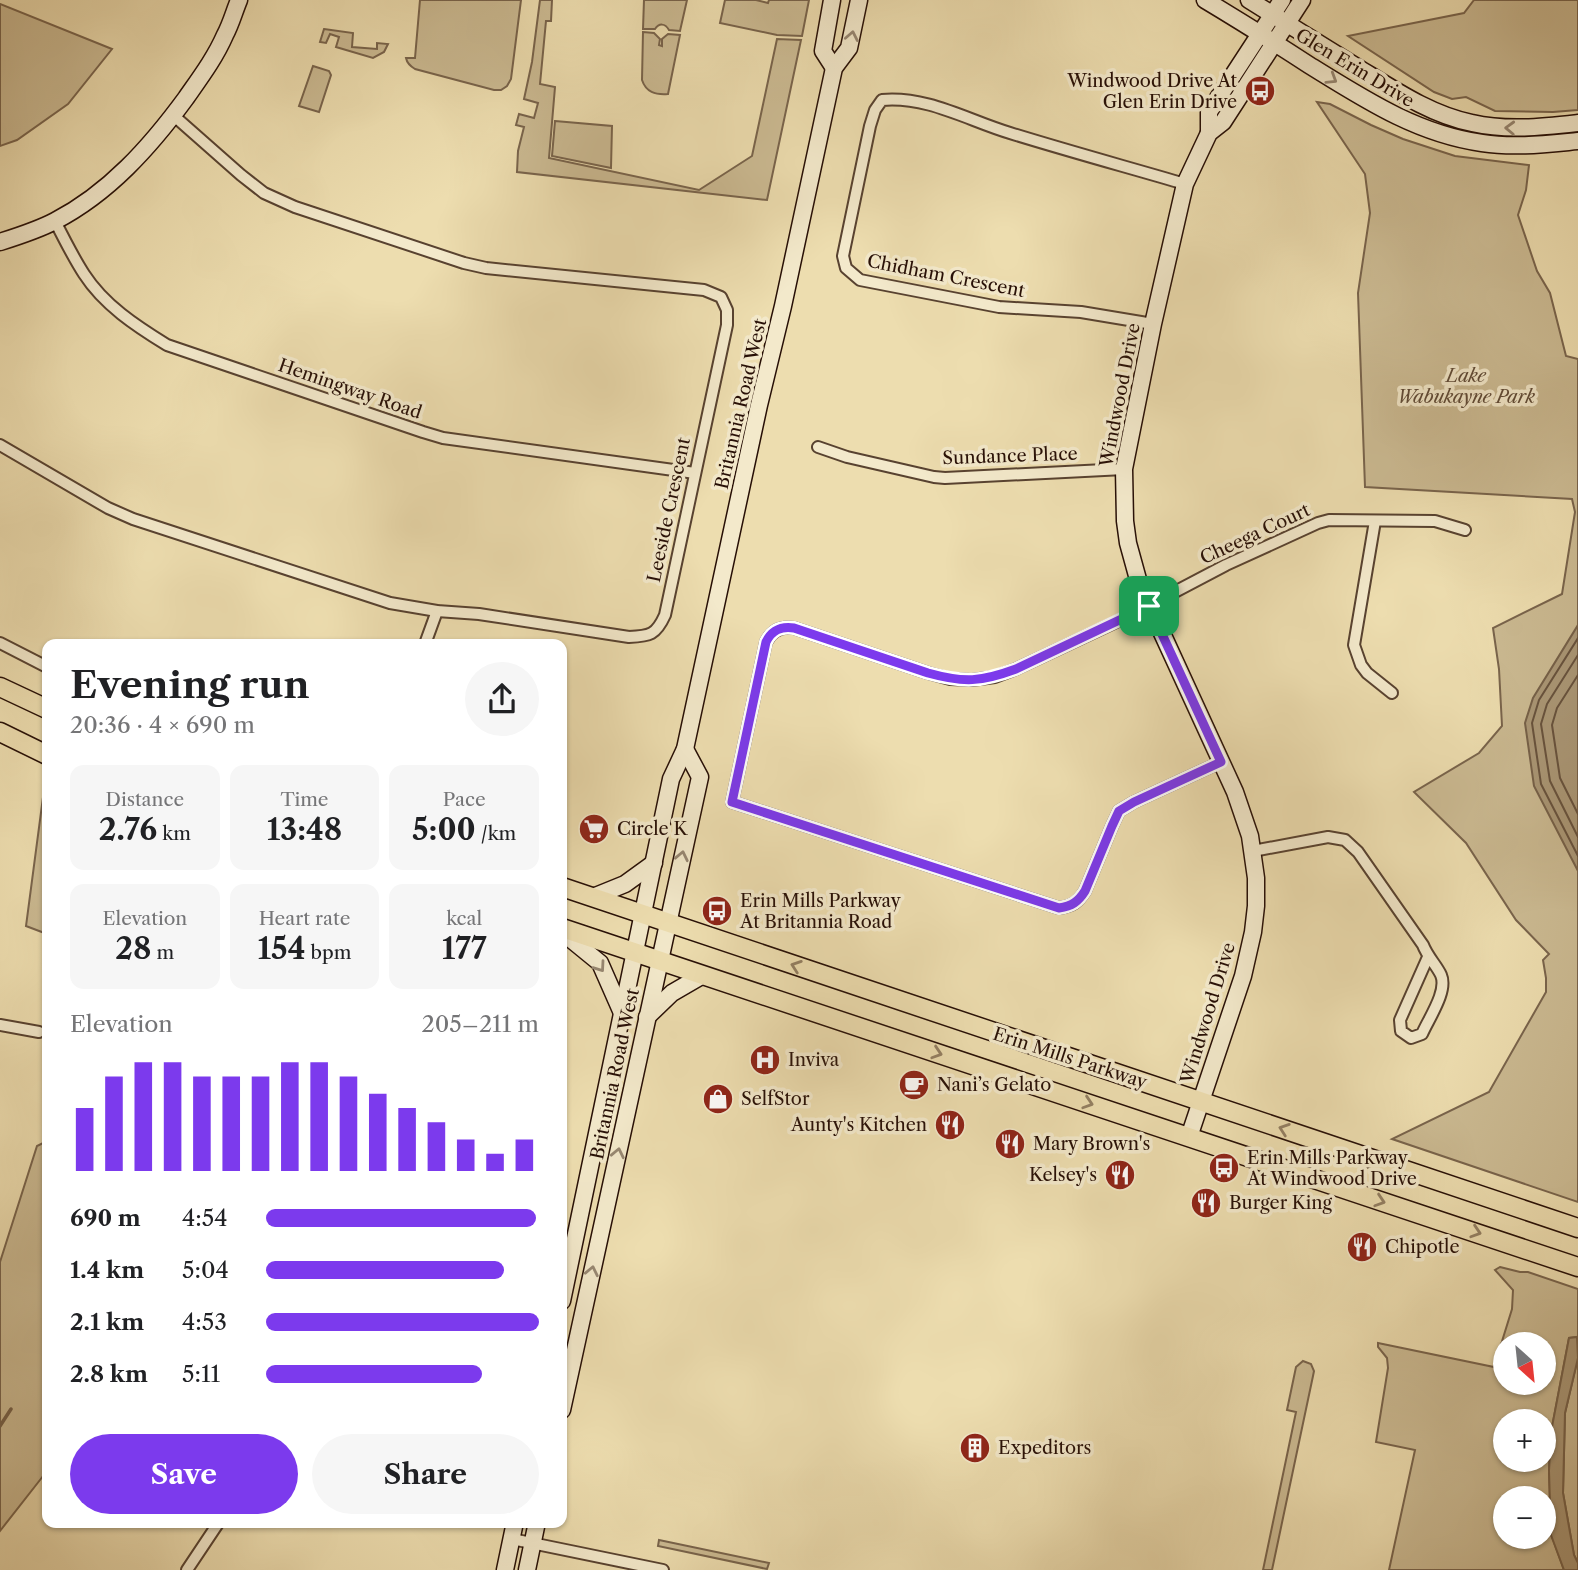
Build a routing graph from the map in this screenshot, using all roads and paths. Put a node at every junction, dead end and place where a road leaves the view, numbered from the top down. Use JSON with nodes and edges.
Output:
{"nodes":[{"id":1,"x":239,"y":0,"type":"edge"},
{"id":2,"x":832,"y":0,"type":"edge"},
{"id":3,"x":859,"y":0,"type":"edge"},
{"id":4,"x":1205,"y":0,"type":"edge"},
{"id":5,"x":1249,"y":0,"type":"edge"},
{"id":6,"x":1282,"y":0,"type":"edge"},
{"id":7,"x":1302,"y":0,"type":"edge"},
{"id":8,"x":1273,"y":15,"type":"junction"},
{"id":9,"x":1287,"y":24,"type":"junction"},
{"id":10,"x":1267,"y":38,"type":"junction"},
{"id":11,"x":834,"y":68,"type":"junction"},
{"id":12,"x":173,"y":115,"type":"junction"},
{"id":13,"x":1578,"y":123,"type":"edge"},
{"id":14,"x":1578,"y":141,"type":"edge"},
{"id":15,"x":1185,"y":184,"type":"junction"},
{"id":16,"x":55,"y":221,"type":"junction"},
{"id":17,"x":0,"y":242,"type":"edge"},
{"id":18,"x":1153,"y":324,"type":"junction"},
{"id":19,"x":0,"y":444,"type":"edge"},
{"id":20,"x":818,"y":447,"type":"dead end"},
{"id":21,"x":1124,"y":469,"type":"junction"},
{"id":22,"x":695,"y":473,"type":"junction"},
{"id":23,"x":1375,"y":521,"type":"junction"},
{"id":24,"x":1465,"y":530,"type":"dead end"},
{"id":25,"x":1149,"y":606,"type":"junction"},
{"id":26,"x":437,"y":611,"type":"junction"},
{"id":27,"x":427,"y":639,"type":"edge"},
{"id":28,"x":0,"y":643,"type":"edge"},
{"id":29,"x":42,"y":664,"type":"edge"},
{"id":30,"x":0,"y":687,"type":"edge"},
{"id":31,"x":1392,"y":693,"type":"dead end"},
{"id":32,"x":42,"y":707,"type":"edge"},
{"id":33,"x":0,"y":732,"type":"edge"},
{"id":34,"x":685,"y":750,"type":"junction"},
{"id":35,"x":42,"y":753,"type":"edge"},
{"id":36,"x":1221,"y":762,"type":"junction"},
{"id":37,"x":1253,"y":851,"type":"junction"},
{"id":38,"x":654,"y":863,"type":"junction"},
{"id":39,"x":567,"y":889,"type":"edge"},
{"id":40,"x":593,"y":897,"type":"junction"},
{"id":41,"x":643,"y":914,"type":"junction"},
{"id":42,"x":668,"y":923,"type":"junction"},
{"id":43,"x":567,"y":932,"type":"edge"},
{"id":44,"x":567,"y":934,"type":"edge"},
{"id":45,"x":635,"y":952,"type":"junction"},
{"id":46,"x":1428,"y":957,"type":"junction"},
{"id":47,"x":660,"y":961,"type":"junction"},
{"id":48,"x":703,"y":975,"type":"junction"},
{"id":49,"x":622,"y":1013,"type":"junction"},
{"id":50,"x":647,"y":1017,"type":"junction"},
{"id":51,"x":0,"y":1025,"type":"edge"},
{"id":52,"x":39,"y":1032,"type":"dead end"},
{"id":53,"x":1201,"y":1101,"type":"junction"},
{"id":54,"x":1189,"y":1137,"type":"junction"},
{"id":55,"x":1578,"y":1228,"type":"edge"},
{"id":56,"x":1578,"y":1266,"type":"edge"},
{"id":57,"x":567,"y":1277,"type":"edge"},
{"id":58,"x":567,"y":1387,"type":"edge"},
{"id":59,"x":215,"y":1528,"type":"edge"},
{"id":60,"x":514,"y":1528,"type":"edge"},
{"id":61,"x":536,"y":1528,"type":"edge"},
{"id":62,"x":512,"y":1539,"type":"junction"},
{"id":63,"x":533,"y":1544,"type":"junction"},
{"id":64,"x":187,"y":1570,"type":"edge"},
{"id":65,"x":505,"y":1570,"type":"edge"},
{"id":66,"x":527,"y":1570,"type":"edge"},
{"id":67,"x":663,"y":1570,"type":"edge"}],
"edges":[{"from":1,"to":12,"type":"main road"},
{"from":2,"to":11,"type":"main road","name":"Britannia Road West"},
{"from":11,"to":3,"type":"main road","name":"Britannia Road West","one_way":true},
{"from":4,"to":10,"type":"main road","name":"Glen Erin Drive"},
{"from":5,"to":8,"type":"main road","name":"Glen Erin Drive"},
{"from":6,"to":8,"type":"main road","name":"Windwood Drive"},
{"from":7,"to":9,"type":"main road","name":"Windwood Drive"},
{"from":8,"to":9,"type":"main road","name":"Glen Erin Drive"},
{"from":8,"to":10,"type":"main road","name":"Windwood Drive"},
{"from":9,"to":10,"type":"main road","name":"Windwood Drive"},
{"from":13,"to":9,"type":"main road","name":"Glen Erin Drive","one_way":true},
{"from":10,"to":14,"type":"main road","name":"Glen Erin Drive","one_way":true},
{"from":10,"to":15,"type":"main road","name":"Windwood Drive"},
{"from":11,"to":34,"type":"main road","name":"Britannia Road West"},
{"from":12,"to":16,"type":"main road"},
{"from":12,"to":22,"type":"street","name":"Leeside Crescent"},
{"from":15,"to":18,"type":"main road","name":"Windwood Drive"},
{"from":15,"to":18,"type":"street","name":"Chidham Crescent"},
{"from":16,"to":17,"type":"main road"},
{"from":16,"to":22,"type":"street","name":"Hemingway Road"},
{"from":18,"to":21,"type":"main road","name":"Windwood Drive"},
{"from":19,"to":26,"type":"street","name":"Leeside Crescent"},
{"from":20,"to":21,"type":"street","name":"Sundance Place"},
{"from":21,"to":25,"type":"main road","name":"Windwood Drive"},
{"from":22,"to":26,"type":"street","name":"Leeside Crescent"},
{"from":23,"to":24,"type":"street","name":"Cheega Court"},
{"from":23,"to":25,"type":"street","name":"Cheega Court"},
{"from":23,"to":31,"type":"street"},
{"from":25,"to":36,"type":"main road","name":"Windwood Drive"},
{"from":25,"to":36,"type":"street","name":"Cheega Court"},
{"from":26,"to":27,"type":"street"},
{"from":28,"to":29,"type":"street"},
{"from":30,"to":32,"type":"main road"},
{"from":33,"to":35,"type":"main road"},
{"from":34,"to":38,"type":"main road","name":"Britannia Road West"},
{"from":42,"to":34,"type":"main road","name":"Britannia Road West","one_way":true},
{"from":36,"to":37,"type":"main road","name":"Windwood Drive"},
{"from":37,"to":46,"type":"street"},
{"from":37,"to":53,"type":"main road","name":"Windwood Drive"},
{"from":38,"to":40,"type":"main road"},
{"from":38,"to":41,"type":"main road","name":"Britannia Road West"},
{"from":39,"to":40,"type":"main road","name":"Erin Mills Parkway"},
{"from":40,"to":41,"type":"main road","name":"Erin Mills Parkway"},
{"from":41,"to":42,"type":"main road","name":"Erin Mills Parkway"},
{"from":41,"to":45,"type":"main road","name":"Britannia Road West"},
{"from":42,"to":47,"type":"main road","name":"Britannia Road West"},
{"from":53,"to":42,"type":"main road","name":"Erin Mills Parkway","one_way":true},
{"from":43,"to":45,"type":"main road","name":"Erin Mills Parkway"},
{"from":44,"to":49,"type":"main road","one_way":true},
{"from":45,"to":47,"type":"main road","name":"Erin Mills Parkway"},
{"from":45,"to":49,"type":"main road","name":"Britannia Road West"},
{"from":46,"to":46,"type":"street"},
{"from":47,"to":48,"type":"main road","name":"Erin Mills Parkway"},
{"from":47,"to":50,"type":"main road","name":"Britannia Road West"},
{"from":48,"to":50,"type":"main road"},
{"from":48,"to":54,"type":"main road","name":"Erin Mills Parkway","one_way":true},
{"from":49,"to":57,"type":"main road","name":"Britannia Road West"},
{"from":58,"to":50,"type":"main road","name":"Britannia Road West","one_way":true},
{"from":51,"to":52,"type":"street"},
{"from":53,"to":54,"type":"main road","name":"Windwood Drive"},
{"from":55,"to":53,"type":"main road","name":"Erin Mills Parkway","one_way":true},
{"from":54,"to":56,"type":"main road","name":"Erin Mills Parkway","one_way":true},
{"from":59,"to":64,"type":"street"},
{"from":60,"to":62,"type":"main road"},
{"from":61,"to":63,"type":"main road"},
{"from":62,"to":63,"type":"street"},
{"from":62,"to":65,"type":"main road"},
{"from":63,"to":66,"type":"main road"},
{"from":63,"to":67,"type":"street"}]}
